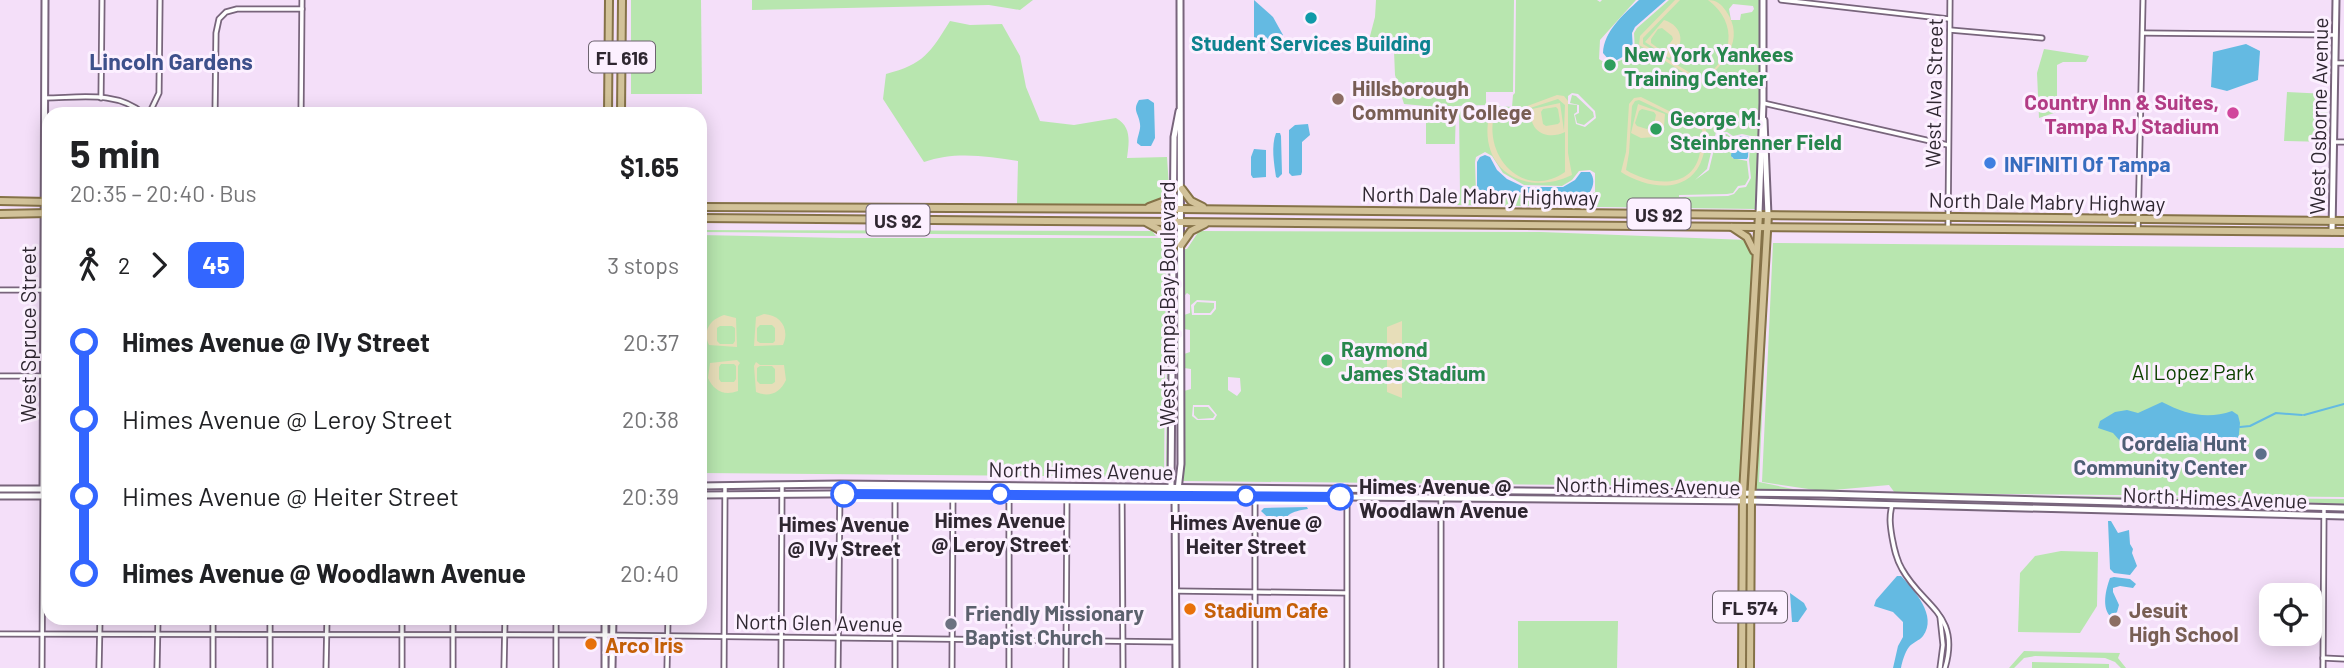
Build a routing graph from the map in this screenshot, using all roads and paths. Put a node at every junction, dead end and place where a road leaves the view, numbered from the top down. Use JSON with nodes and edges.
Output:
{"nodes":[{"id":1,"x":45,"y":0,"type":"edge"},
{"id":2,"x":102,"y":0,"type":"edge"},
{"id":3,"x":160,"y":0,"type":"edge"},
{"id":4,"x":302,"y":0,"type":"edge"},
{"id":5,"x":609,"y":0,"type":"edge"},
{"id":6,"x":622,"y":0,"type":"edge"},
{"id":7,"x":1179,"y":0,"type":"edge"},
{"id":8,"x":1763,"y":0,"type":"edge"},
{"id":9,"x":1781,"y":0,"type":"edge"},
{"id":10,"x":1950,"y":0,"type":"edge"},
{"id":11,"x":2143,"y":0,"type":"edge"},
{"id":12,"x":2336,"y":0,"type":"edge"},
{"id":13,"x":302,"y":9,"type":"junction"},
{"id":14,"x":1950,"y":19,"type":"junction"},
{"id":15,"x":1950,"y":30,"type":"junction"},
{"id":16,"x":2143,"y":33,"type":"junction"},
{"id":17,"x":2336,"y":35,"type":"junction"},
{"id":18,"x":2042,"y":38,"type":"dead end"},
{"id":19,"x":2335,"y":63,"type":"junction"},
{"id":20,"x":2344,"y":63,"type":"edge"},
{"id":21,"x":45,"y":98,"type":"junction"},
{"id":22,"x":101,"y":98,"type":"junction"},
{"id":23,"x":1763,"y":103,"type":"junction"},
{"id":24,"x":45,"y":107,"type":"edge"},
{"id":25,"x":135,"y":107,"type":"edge"},
{"id":26,"x":152,"y":107,"type":"edge"},
{"id":27,"x":215,"y":107,"type":"edge"},
{"id":28,"x":301,"y":107,"type":"edge"},
{"id":29,"x":608,"y":107,"type":"edge"},
{"id":30,"x":621,"y":107,"type":"edge"},
{"id":31,"x":1179,"y":111,"type":"junction"},
{"id":32,"x":2334,"y":142,"type":"junction"},
{"id":33,"x":2344,"y":142,"type":"edge"},
{"id":34,"x":1948,"y":145,"type":"junction"},
{"id":35,"x":1174,"y":188,"type":"junction"},
{"id":36,"x":1182,"y":190,"type":"junction"},
{"id":37,"x":0,"y":201,"type":"edge"},
{"id":38,"x":42,"y":202,"type":"edge"},
{"id":39,"x":707,"y":207,"type":"edge"},
{"id":40,"x":932,"y":209,"type":"junction"},
{"id":41,"x":1143,"y":209,"type":"junction"},
{"id":42,"x":1173,"y":209,"type":"junction"},
{"id":43,"x":1182,"y":209,"type":"junction"},
{"id":44,"x":1208,"y":209,"type":"junction"},
{"id":45,"x":1469,"y":212,"type":"junction"},
{"id":46,"x":42,"y":213,"type":"edge"},
{"id":47,"x":0,"y":214,"type":"edge"},
{"id":48,"x":1759,"y":214,"type":"junction"},
{"id":49,"x":1768,"y":215,"type":"junction"},
{"id":50,"x":707,"y":218,"type":"edge"},
{"id":51,"x":1948,"y":218,"type":"junction"},
{"id":52,"x":2139,"y":219,"type":"junction"},
{"id":53,"x":932,"y":220,"type":"junction"},
{"id":54,"x":2250,"y":220,"type":"junction"},
{"id":55,"x":2333,"y":221,"type":"junction"},
{"id":56,"x":2344,"y":221,"type":"edge"},
{"id":57,"x":1145,"y":222,"type":"junction"},
{"id":58,"x":1173,"y":222,"type":"junction"},
{"id":59,"x":1182,"y":222,"type":"junction"},
{"id":60,"x":1208,"y":222,"type":"junction"},
{"id":61,"x":1469,"y":224,"type":"junction"},
{"id":62,"x":1728,"y":226,"type":"junction"},
{"id":63,"x":1759,"y":226,"type":"junction"},
{"id":64,"x":1768,"y":226,"type":"junction"},
{"id":65,"x":1948,"y":229,"type":"junction"},
{"id":66,"x":2138,"y":231,"type":"junction"},
{"id":67,"x":2250,"y":232,"type":"junction"},
{"id":68,"x":2332,"y":232,"type":"junction"},
{"id":69,"x":2344,"y":232,"type":"edge"},
{"id":70,"x":1181,"y":246,"type":"junction"},
{"id":71,"x":1173,"y":250,"type":"junction"},
{"id":72,"x":1755,"y":257,"type":"junction"},
{"id":73,"x":1173,"y":289,"type":"junction"},
{"id":74,"x":1181,"y":289,"type":"junction"},
{"id":75,"x":0,"y":290,"type":"edge"},
{"id":76,"x":42,"y":290,"type":"edge"},
{"id":77,"x":1172,"y":306,"type":"junction"},
{"id":78,"x":1181,"y":306,"type":"junction"},
{"id":79,"x":1173,"y":356,"type":"junction"},
{"id":80,"x":1181,"y":356,"type":"junction"},
{"id":81,"x":0,"y":376,"type":"edge"},
{"id":82,"x":42,"y":376,"type":"edge"},
{"id":83,"x":1172,"y":429,"type":"junction"},
{"id":84,"x":1181,"y":429,"type":"junction"},
{"id":85,"x":1172,"y":464,"type":"junction"},
{"id":86,"x":839,"y":484,"type":"junction"},
{"id":87,"x":895,"y":485,"type":"junction"},
{"id":88,"x":929,"y":485,"type":"junction"},
{"id":89,"x":953,"y":485,"type":"junction"},
{"id":90,"x":1009,"y":485,"type":"junction"},
{"id":91,"x":707,"y":486,"type":"edge"},
{"id":92,"x":725,"y":486,"type":"junction"},
{"id":93,"x":782,"y":486,"type":"junction"},
{"id":94,"x":1067,"y":486,"type":"junction"},
{"id":95,"x":1156,"y":487,"type":"junction"},
{"id":96,"x":1171,"y":487,"type":"junction"},
{"id":97,"x":1180,"y":487,"type":"junction"},
{"id":98,"x":1255,"y":488,"type":"junction"},
{"id":99,"x":1347,"y":488,"type":"junction"},
{"id":100,"x":0,"y":489,"type":"edge"},
{"id":101,"x":42,"y":489,"type":"edge"},
{"id":102,"x":1441,"y":489,"type":"junction"},
{"id":103,"x":1550,"y":491,"type":"junction"},
{"id":104,"x":1743,"y":493,"type":"junction"},
{"id":105,"x":1751,"y":493,"type":"junction"},
{"id":106,"x":839,"y":494,"type":"junction"},
{"id":107,"x":895,"y":494,"type":"junction"},
{"id":108,"x":929,"y":494,"type":"junction"},
{"id":109,"x":953,"y":494,"type":"junction"},
{"id":110,"x":1009,"y":494,"type":"junction"},
{"id":111,"x":707,"y":495,"type":"edge"},
{"id":112,"x":725,"y":495,"type":"junction"},
{"id":113,"x":1067,"y":495,"type":"junction"},
{"id":114,"x":1122,"y":495,"type":"junction"},
{"id":115,"x":0,"y":496,"type":"edge"},
{"id":116,"x":42,"y":496,"type":"edge"},
{"id":117,"x":782,"y":496,"type":"junction"},
{"id":118,"x":1175,"y":496,"type":"junction"},
{"id":119,"x":1255,"y":496,"type":"junction"},
{"id":120,"x":1347,"y":497,"type":"junction"},
{"id":121,"x":1441,"y":498,"type":"junction"},
{"id":122,"x":1974,"y":498,"type":"junction"},
{"id":123,"x":2039,"y":498,"type":"junction"},
{"id":124,"x":1550,"y":499,"type":"junction"},
{"id":125,"x":2100,"y":500,"type":"junction"},
{"id":126,"x":1747,"y":501,"type":"junction"},
{"id":127,"x":1892,"y":505,"type":"junction"},
{"id":128,"x":1975,"y":506,"type":"junction"},
{"id":129,"x":2039,"y":507,"type":"junction"},
{"id":130,"x":2324,"y":507,"type":"junction"},
{"id":131,"x":2344,"y":508,"type":"edge"},
{"id":132,"x":2100,"y":509,"type":"junction"},
{"id":133,"x":2324,"y":515,"type":"junction"},
{"id":134,"x":2344,"y":516,"type":"edge"},
{"id":135,"x":1176,"y":591,"type":"junction"},
{"id":136,"x":1255,"y":592,"type":"junction"},
{"id":137,"x":1346,"y":593,"type":"junction"},
{"id":138,"x":42,"y":625,"type":"edge"},
{"id":139,"x":100,"y":625,"type":"edge"},
{"id":140,"x":158,"y":625,"type":"edge"},
{"id":141,"x":213,"y":625,"type":"edge"},
{"id":142,"x":270,"y":625,"type":"edge"},
{"id":143,"x":327,"y":625,"type":"edge"},
{"id":144,"x":402,"y":625,"type":"edge"},
{"id":145,"x":453,"y":625,"type":"edge"},
{"id":146,"x":505,"y":625,"type":"edge"},
{"id":147,"x":556,"y":625,"type":"edge"},
{"id":148,"x":607,"y":625,"type":"edge"},
{"id":149,"x":611,"y":625,"type":"edge"},
{"id":150,"x":668,"y":625,"type":"edge"},
{"id":151,"x":0,"y":635,"type":"edge"},
{"id":152,"x":42,"y":635,"type":"junction"},
{"id":153,"x":100,"y":635,"type":"junction"},
{"id":154,"x":157,"y":635,"type":"junction"},
{"id":155,"x":327,"y":635,"type":"junction"},
{"id":156,"x":402,"y":635,"type":"junction"},
{"id":157,"x":453,"y":635,"type":"junction"},
{"id":158,"x":505,"y":635,"type":"junction"},
{"id":159,"x":556,"y":635,"type":"junction"},
{"id":160,"x":609,"y":635,"type":"junction"},
{"id":161,"x":212,"y":636,"type":"junction"},
{"id":162,"x":270,"y":636,"type":"junction"},
{"id":163,"x":668,"y":636,"type":"junction"},
{"id":164,"x":724,"y":636,"type":"junction"},
{"id":165,"x":781,"y":637,"type":"junction"},
{"id":166,"x":838,"y":638,"type":"junction"},
{"id":167,"x":895,"y":638,"type":"junction"},
{"id":168,"x":952,"y":639,"type":"junction"},
{"id":169,"x":1009,"y":640,"type":"junction"},
{"id":170,"x":1066,"y":640,"type":"junction"},
{"id":171,"x":1123,"y":641,"type":"junction"},
{"id":172,"x":1176,"y":642,"type":"junction"},
{"id":173,"x":2323,"y":658,"type":"junction"},
{"id":174,"x":2344,"y":659,"type":"edge"},
{"id":175,"x":42,"y":668,"type":"edge"},
{"id":176,"x":99,"y":668,"type":"edge"},
{"id":177,"x":157,"y":668,"type":"edge"},
{"id":178,"x":213,"y":668,"type":"edge"},
{"id":179,"x":270,"y":668,"type":"edge"},
{"id":180,"x":327,"y":668,"type":"edge"},
{"id":181,"x":402,"y":668,"type":"edge"},
{"id":182,"x":453,"y":668,"type":"edge"},
{"id":183,"x":504,"y":668,"type":"edge"},
{"id":184,"x":556,"y":668,"type":"edge"},
{"id":185,"x":605,"y":668,"type":"edge"},
{"id":186,"x":612,"y":668,"type":"edge"},
{"id":187,"x":667,"y":668,"type":"edge"},
{"id":188,"x":724,"y":668,"type":"edge"},
{"id":189,"x":781,"y":668,"type":"edge"},
{"id":190,"x":838,"y":668,"type":"edge"},
{"id":191,"x":895,"y":668,"type":"edge"},
{"id":192,"x":952,"y":668,"type":"edge"},
{"id":193,"x":1009,"y":668,"type":"edge"},
{"id":194,"x":1066,"y":668,"type":"edge"},
{"id":195,"x":1123,"y":668,"type":"edge"},
{"id":196,"x":1176,"y":668,"type":"edge"},
{"id":197,"x":1255,"y":668,"type":"edge"},
{"id":198,"x":1347,"y":668,"type":"edge"},
{"id":199,"x":1441,"y":668,"type":"edge"},
{"id":200,"x":1742,"y":668,"type":"edge"},
{"id":201,"x":1750,"y":668,"type":"edge"},
{"id":202,"x":1942,"y":668,"type":"edge"},
{"id":203,"x":2323,"y":668,"type":"edge"}],
"edges":[{"from":1,"to":21,"type":"street","name":"West Spruce Street"},
{"from":2,"to":22,"type":"street"},
{"from":3,"to":26,"type":"street"},
{"from":4,"to":13,"type":"street"},
{"from":5,"to":29,"type":"main road","number":"FL 616"},
{"from":6,"to":30,"type":"main road","number":"FL 616"},
{"from":7,"to":31,"type":"street","name":"West Tampa Bay Boulevard"},
{"from":8,"to":23,"type":"street"},
{"from":9,"to":14,"type":"street"},
{"from":10,"to":14,"type":"street","name":"West Alva Street"},
{"from":11,"to":16,"type":"street"},
{"from":12,"to":17,"type":"street","name":"West Osborne Avenue"},
{"from":13,"to":27,"type":"street"},
{"from":13,"to":28,"type":"street"},
{"from":14,"to":15,"type":"street","name":"West Alva Street"},
{"from":15,"to":18,"type":"street"},
{"from":15,"to":34,"type":"street","name":"West Alva Street"},
{"from":16,"to":17,"type":"street"},
{"from":16,"to":52,"type":"street"},
{"from":17,"to":19,"type":"street","name":"West Osborne Avenue"},
{"from":19,"to":20,"type":"street"},
{"from":19,"to":32,"type":"street","name":"West Osborne Avenue"},
{"from":21,"to":22,"type":"street"},
{"from":21,"to":24,"type":"street","name":"West Spruce Street"},
{"from":22,"to":25,"type":"street"},
{"from":23,"to":34,"type":"street"},
{"from":23,"to":48,"type":"street"},
{"from":23,"to":49,"type":"street"},
{"from":31,"to":35,"type":"street","name":"West Tampa Bay Boulevard"},
{"from":31,"to":36,"type":"street","name":"West Tampa Bay Boulevard"},
{"from":32,"to":33,"type":"street"},
{"from":32,"to":55,"type":"street","name":"West Osborne Avenue"},
{"from":34,"to":51,"type":"street","name":"West Alva Street"},
{"from":35,"to":41,"type":"main road"},
{"from":35,"to":42,"type":"street","name":"West Tampa Bay Boulevard"},
{"from":36,"to":43,"type":"street","name":"West Tampa Bay Boulevard"},
{"from":36,"to":44,"type":"main road"},
{"from":37,"to":38,"type":"main road"},
{"from":39,"to":40,"type":"main road","name":"North Dale Mabry Highway","number":"US 92"},
{"from":40,"to":41,"type":"main road","name":"North Dale Mabry Highway","number":"US 92"},
{"from":40,"to":53,"type":"main road"},
{"from":41,"to":42,"type":"main road","name":"North Dale Mabry Highway","number":"US 92"},
{"from":42,"to":43,"type":"main road","name":"North Dale Mabry Highway","number":"US 92"},
{"from":42,"to":58,"type":"street","name":"West Tampa Bay Boulevard"},
{"from":43,"to":44,"type":"main road","name":"North Dale Mabry Highway","number":"US 92"},
{"from":43,"to":59,"type":"street","name":"West Tampa Bay Boulevard"},
{"from":44,"to":45,"type":"main road","name":"North Dale Mabry Highway","number":"US 92"},
{"from":45,"to":48,"type":"main road","name":"North Dale Mabry Highway","number":"US 92"},
{"from":45,"to":61,"type":"main road"},
{"from":46,"to":47,"type":"main road"},
{"from":48,"to":49,"type":"main road","name":"North Dale Mabry Highway","number":"US 92"},
{"from":48,"to":63,"type":"main road","number":"FL 574"},
{"from":49,"to":51,"type":"main road","name":"North Dale Mabry Highway","number":"US 92"},
{"from":49,"to":64,"type":"main road","number":"FL 574"},
{"from":50,"to":53,"type":"main road","name":"North Dale Mabry Highway","number":"US 92"},
{"from":51,"to":52,"type":"main road","name":"North Dale Mabry Highway","number":"US 92"},
{"from":51,"to":65,"type":"street","name":"West Alva Street"},
{"from":52,"to":54,"type":"main road","name":"North Dale Mabry Highway","number":"US 92"},
{"from":52,"to":66,"type":"street"},
{"from":53,"to":57,"type":"main road","name":"North Dale Mabry Highway","number":"US 92"},
{"from":54,"to":55,"type":"main road","name":"North Dale Mabry Highway","number":"US 92"},
{"from":54,"to":67,"type":"main road"},
{"from":55,"to":56,"type":"main road","name":"North Dale Mabry Highway","number":"US 92"},
{"from":55,"to":68,"type":"street","name":"West Osborne Avenue"},
{"from":57,"to":58,"type":"main road","name":"North Dale Mabry Highway","number":"US 92"},
{"from":57,"to":71,"type":"main road"},
{"from":58,"to":59,"type":"main road","name":"North Dale Mabry Highway","number":"US 92"},
{"from":58,"to":71,"type":"street","name":"West Tampa Bay Boulevard"},
{"from":59,"to":60,"type":"main road","name":"North Dale Mabry Highway","number":"US 92"},
{"from":59,"to":70,"type":"street","name":"West Tampa Bay Boulevard"},
{"from":60,"to":61,"type":"main road","name":"North Dale Mabry Highway","number":"US 92"},
{"from":60,"to":70,"type":"main road"},
{"from":61,"to":62,"type":"main road","name":"North Dale Mabry Highway","number":"US 92"},
{"from":62,"to":63,"type":"main road","name":"North Dale Mabry Highway","number":"US 92"},
{"from":62,"to":72,"type":"main road"},
{"from":63,"to":64,"type":"main road","name":"North Dale Mabry Highway","number":"US 92"},
{"from":63,"to":72,"type":"main road","number":"FL 574"},
{"from":64,"to":65,"type":"main road","name":"North Dale Mabry Highway","number":"US 92"},
{"from":64,"to":105,"type":"main road","number":"FL 574"},
{"from":65,"to":66,"type":"main road","name":"North Dale Mabry Highway","number":"US 92"},
{"from":66,"to":67,"type":"main road","name":"North Dale Mabry Highway","number":"US 92"},
{"from":67,"to":68,"type":"main road","name":"North Dale Mabry Highway","number":"US 92"},
{"from":68,"to":69,"type":"main road","name":"North Dale Mabry Highway","number":"US 92"},
{"from":70,"to":74,"type":"street","name":"West Tampa Bay Boulevard"},
{"from":71,"to":73,"type":"street","name":"West Tampa Bay Boulevard"},
{"from":72,"to":104,"type":"main road","number":"FL 574"},
{"from":73,"to":74,"type":"street"},
{"from":73,"to":77,"type":"street","name":"West Tampa Bay Boulevard"},
{"from":74,"to":78,"type":"street","name":"West Tampa Bay Boulevard"},
{"from":75,"to":76,"type":"street"},
{"from":77,"to":78,"type":"street"},
{"from":77,"to":79,"type":"street","name":"West Tampa Bay Boulevard"},
{"from":78,"to":80,"type":"street","name":"West Tampa Bay Boulevard"},
{"from":79,"to":80,"type":"street"},
{"from":79,"to":83,"type":"street","name":"West Tampa Bay Boulevard"},
{"from":80,"to":84,"type":"street","name":"West Tampa Bay Boulevard"},
{"from":81,"to":82,"type":"street"},
{"from":83,"to":84,"type":"street"},
{"from":83,"to":85,"type":"street","name":"West Tampa Bay Boulevard"},
{"from":84,"to":97,"type":"street","name":"West Tampa Bay Boulevard"},
{"from":85,"to":95,"type":"street"},
{"from":85,"to":96,"type":"street","name":"West Tampa Bay Boulevard"},
{"from":86,"to":87,"type":"street","name":"North Himes Avenue"},
{"from":86,"to":93,"type":"street","name":"North Himes Avenue"},
{"from":86,"to":106,"type":"street"},
{"from":87,"to":88,"type":"street","name":"North Himes Avenue"},
{"from":87,"to":107,"type":"street"},
{"from":88,"to":89,"type":"street","name":"North Himes Avenue"},
{"from":88,"to":108,"type":"street"},
{"from":89,"to":90,"type":"street","name":"North Himes Avenue"},
{"from":89,"to":109,"type":"street"},
{"from":90,"to":94,"type":"street","name":"North Himes Avenue"},
{"from":90,"to":110,"type":"street"},
{"from":91,"to":92,"type":"street","name":"North Himes Avenue"},
{"from":92,"to":93,"type":"street","name":"North Himes Avenue"},
{"from":92,"to":112,"type":"street"},
{"from":93,"to":117,"type":"street"},
{"from":94,"to":95,"type":"street","name":"North Himes Avenue"},
{"from":94,"to":113,"type":"street"},
{"from":95,"to":96,"type":"street","name":"North Himes Avenue"},
{"from":96,"to":97,"type":"street","name":"North Himes Avenue"},
{"from":96,"to":118,"type":"street","name":"West Tampa Bay Boulevard"},
{"from":97,"to":98,"type":"street","name":"North Himes Avenue"},
{"from":97,"to":118,"type":"street","name":"West Tampa Bay Boulevard"},
{"from":98,"to":99,"type":"street","name":"North Himes Avenue"},
{"from":98,"to":119,"type":"street"},
{"from":99,"to":102,"type":"street","name":"North Himes Avenue"},
{"from":99,"to":120,"type":"street"},
{"from":100,"to":101,"type":"street"},
{"from":102,"to":103,"type":"street","name":"North Himes Avenue"},
{"from":102,"to":121,"type":"street"},
{"from":103,"to":104,"type":"street","name":"North Himes Avenue"},
{"from":103,"to":124,"type":"street"},
{"from":104,"to":105,"type":"street","name":"North Himes Avenue"},
{"from":104,"to":126,"type":"main road","number":"FL 574"},
{"from":105,"to":122,"type":"street","name":"North Himes Avenue"},
{"from":105,"to":126,"type":"main road","number":"FL 574"},
{"from":106,"to":107,"type":"street","name":"North Himes Avenue"},
{"from":106,"to":117,"type":"street","name":"North Himes Avenue"},
{"from":106,"to":166,"type":"street"},
{"from":107,"to":108,"type":"street","name":"North Himes Avenue"},
{"from":107,"to":167,"type":"street"},
{"from":108,"to":109,"type":"street","name":"North Himes Avenue"},
{"from":109,"to":110,"type":"street","name":"North Himes Avenue"},
{"from":109,"to":168,"type":"street"},
{"from":110,"to":113,"type":"street","name":"North Himes Avenue"},
{"from":110,"to":169,"type":"street"},
{"from":111,"to":112,"type":"street","name":"North Himes Avenue"},
{"from":112,"to":117,"type":"street","name":"North Himes Avenue"},
{"from":112,"to":164,"type":"street"},
{"from":113,"to":114,"type":"street","name":"North Himes Avenue"},
{"from":113,"to":170,"type":"street"},
{"from":114,"to":118,"type":"street","name":"North Himes Avenue"},
{"from":114,"to":171,"type":"street"},
{"from":115,"to":116,"type":"street"},
{"from":117,"to":165,"type":"street"},
{"from":118,"to":119,"type":"street","name":"North Himes Avenue"},
{"from":118,"to":135,"type":"street","name":"West Tampa Bay Boulevard"},
{"from":119,"to":120,"type":"street","name":"North Himes Avenue"},
{"from":119,"to":136,"type":"street"},
{"from":120,"to":121,"type":"street","name":"North Himes Avenue"},
{"from":120,"to":137,"type":"street"},
{"from":121,"to":124,"type":"street","name":"North Himes Avenue"},
{"from":121,"to":199,"type":"street"},
{"from":122,"to":123,"type":"street","name":"North Himes Avenue"},
{"from":122,"to":128,"type":"street"},
{"from":123,"to":125,"type":"street","name":"North Himes Avenue"},
{"from":123,"to":129,"type":"street"},
{"from":124,"to":126,"type":"street","name":"North Himes Avenue"},
{"from":125,"to":130,"type":"street","name":"North Himes Avenue"},
{"from":125,"to":132,"type":"street"},
{"from":126,"to":127,"type":"street","name":"North Himes Avenue"},
{"from":126,"to":200,"type":"main road","number":"FL 574"},
{"from":126,"to":201,"type":"main road","number":"FL 574"},
{"from":127,"to":128,"type":"street","name":"North Himes Avenue"},
{"from":127,"to":202,"type":"street"},
{"from":128,"to":129,"type":"street","name":"North Himes Avenue"},
{"from":129,"to":132,"type":"street","name":"North Himes Avenue"},
{"from":130,"to":131,"type":"street","name":"North Himes Avenue"},
{"from":130,"to":133,"type":"street"},
{"from":132,"to":133,"type":"street","name":"North Himes Avenue"},
{"from":133,"to":134,"type":"street","name":"North Himes Avenue"},
{"from":133,"to":173,"type":"street"},
{"from":135,"to":136,"type":"street"},
{"from":135,"to":172,"type":"street","name":"West Tampa Bay Boulevard"},
{"from":136,"to":137,"type":"street"},
{"from":136,"to":197,"type":"street"},
{"from":137,"to":198,"type":"street"},
{"from":138,"to":152,"type":"street","name":"West Spruce Street"},
{"from":139,"to":153,"type":"street"},
{"from":140,"to":154,"type":"street"},
{"from":141,"to":161,"type":"street"},
{"from":142,"to":162,"type":"street"},
{"from":143,"to":155,"type":"street"},
{"from":144,"to":156,"type":"street"},
{"from":145,"to":157,"type":"street"},
{"from":146,"to":158,"type":"street"},
{"from":147,"to":159,"type":"street"},
{"from":148,"to":160,"type":"street"},
{"from":149,"to":160,"type":"street"},
{"from":150,"to":163,"type":"street"},
{"from":151,"to":152,"type":"street","name":"North Glen Avenue"},
{"from":152,"to":153,"type":"street","name":"North Glen Avenue"},
{"from":152,"to":175,"type":"street","name":"West Spruce Street"},
{"from":153,"to":154,"type":"street","name":"North Glen Avenue"},
{"from":153,"to":176,"type":"street"},
{"from":154,"to":161,"type":"street","name":"North Glen Avenue"},
{"from":154,"to":177,"type":"street"},
{"from":155,"to":156,"type":"street","name":"North Glen Avenue"},
{"from":155,"to":162,"type":"street","name":"North Glen Avenue"},
{"from":155,"to":180,"type":"street"},
{"from":156,"to":157,"type":"street","name":"North Glen Avenue"},
{"from":156,"to":181,"type":"street"},
{"from":157,"to":158,"type":"street","name":"North Glen Avenue"},
{"from":157,"to":182,"type":"street"},
{"from":158,"to":159,"type":"street","name":"North Glen Avenue"},
{"from":158,"to":183,"type":"street"},
{"from":159,"to":160,"type":"street","name":"North Glen Avenue"},
{"from":159,"to":184,"type":"street"},
{"from":160,"to":163,"type":"street","name":"North Glen Avenue"},
{"from":160,"to":185,"type":"street"},
{"from":160,"to":186,"type":"street"},
{"from":161,"to":162,"type":"street","name":"North Glen Avenue"},
{"from":161,"to":178,"type":"street"},
{"from":162,"to":179,"type":"street"},
{"from":163,"to":164,"type":"street","name":"North Glen Avenue"},
{"from":163,"to":187,"type":"street"},
{"from":164,"to":165,"type":"street","name":"North Glen Avenue"},
{"from":164,"to":188,"type":"street"},
{"from":165,"to":166,"type":"street","name":"North Glen Avenue"},
{"from":165,"to":189,"type":"street"},
{"from":166,"to":167,"type":"street","name":"North Glen Avenue"},
{"from":166,"to":190,"type":"street"},
{"from":167,"to":168,"type":"street","name":"North Glen Avenue"},
{"from":167,"to":191,"type":"street"},
{"from":168,"to":169,"type":"street","name":"North Glen Avenue"},
{"from":168,"to":192,"type":"street"},
{"from":169,"to":170,"type":"street","name":"North Glen Avenue"},
{"from":169,"to":193,"type":"street"},
{"from":170,"to":171,"type":"street","name":"North Glen Avenue"},
{"from":170,"to":194,"type":"street"},
{"from":171,"to":172,"type":"street","name":"North Glen Avenue"},
{"from":171,"to":195,"type":"street"},
{"from":172,"to":196,"type":"street","name":"West Tampa Bay Boulevard"},
{"from":173,"to":174,"type":"street"},
{"from":173,"to":203,"type":"street"}]}
